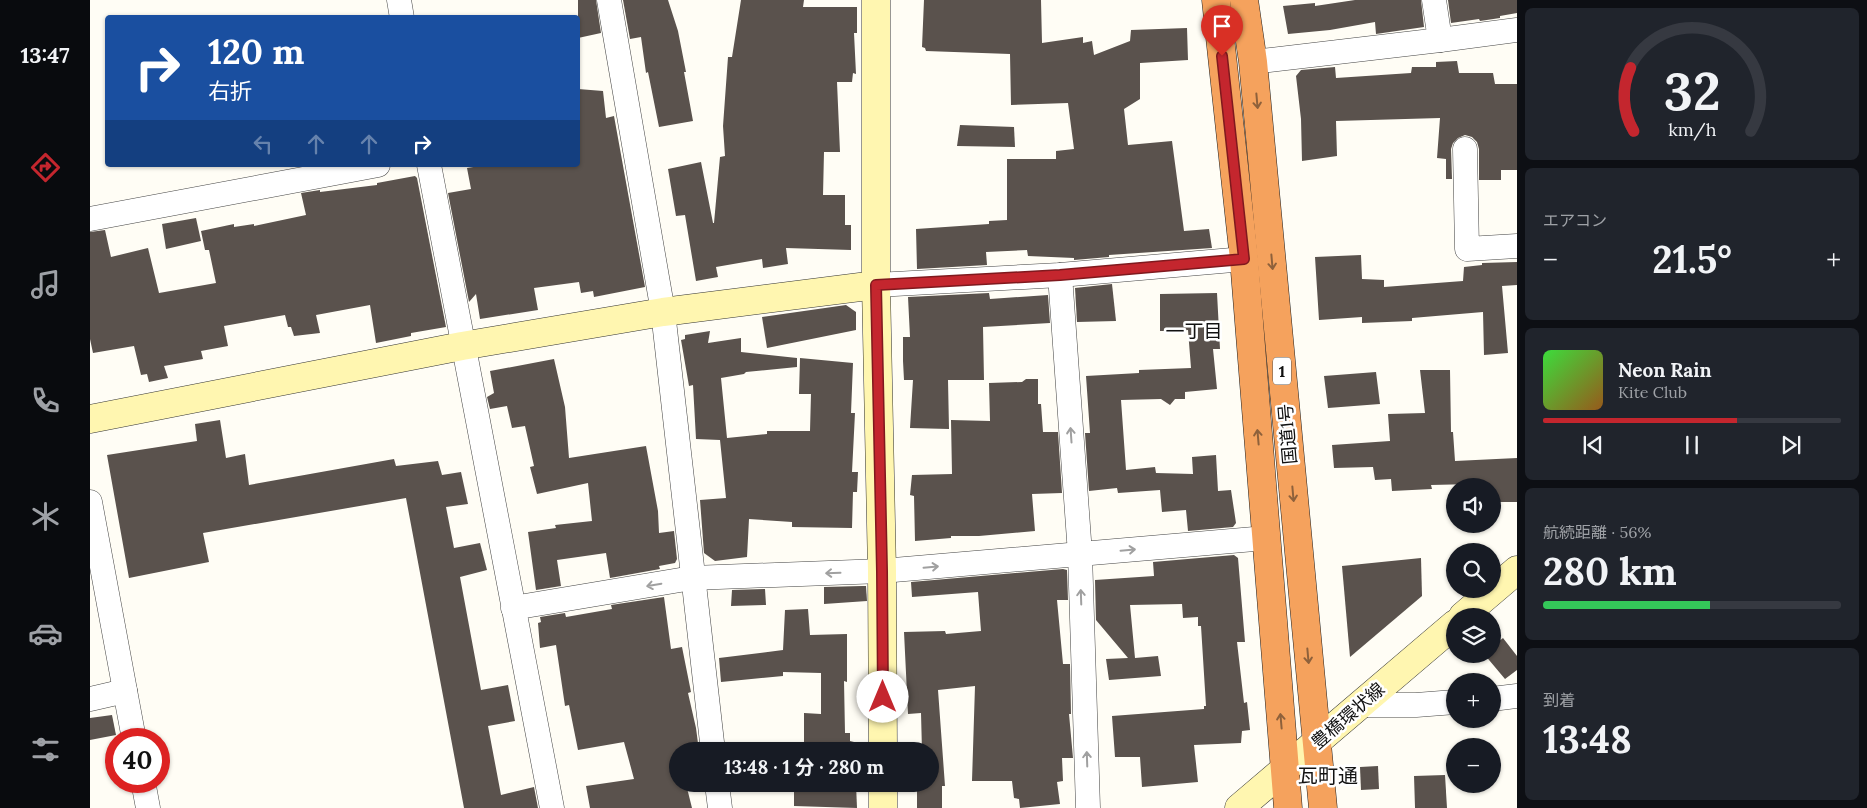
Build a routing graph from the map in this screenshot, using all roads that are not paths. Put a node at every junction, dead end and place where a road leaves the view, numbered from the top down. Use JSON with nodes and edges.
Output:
{"nodes":[{"id":1,"x":399,"y":0,"type":"edge"},
{"id":2,"x":609,"y":0,"type":"edge"},
{"id":3,"x":876,"y":0,"type":"edge"},
{"id":4,"x":1216,"y":0,"type":"edge"},
{"id":5,"x":1244,"y":0,"type":"edge"},
{"id":6,"x":1434,"y":0,"type":"edge"},
{"id":7,"x":402,"y":15,"type":"edge"},
{"id":8,"x":1517,"y":30,"type":"edge"},
{"id":9,"x":1440,"y":40,"type":"junction"},
{"id":10,"x":1253,"y":62,"type":"junction"},
{"id":11,"x":1465,"y":149,"type":"dead end"},
{"id":12,"x":368,"y":167,"type":"edge"},
{"id":13,"x":429,"y":167,"type":"edge"},
{"id":14,"x":90,"y":220,"type":"edge"},
{"id":15,"x":1517,"y":246,"type":"edge"},
{"id":16,"x":1244,"y":259,"type":"junction"},
{"id":17,"x":1060,"y":275,"type":"junction"},
{"id":18,"x":876,"y":285,"type":"junction"},
{"id":19,"x":663,"y":312,"type":"junction"},
{"id":20,"x":462,"y":346,"type":"junction"},
{"id":21,"x":90,"y":419,"type":"edge"},
{"id":22,"x":90,"y":502,"type":"edge"},
{"id":23,"x":1266,"y":538,"type":"junction"},
{"id":24,"x":1080,"y":554,"type":"junction"},
{"id":25,"x":1517,"y":570,"type":"edge"},
{"id":26,"x":882,"y":571,"type":"junction"},
{"id":27,"x":692,"y":578,"type":"junction"},
{"id":28,"x":513,"y":608,"type":"junction"},
{"id":29,"x":1472,"y":608,"type":"edge"},
{"id":30,"x":1446,"y":632,"type":"edge"},
{"id":31,"x":125,"y":691,"type":"junction"},
{"id":32,"x":1517,"y":696,"type":"edge"},
{"id":33,"x":1501,"y":697,"type":"edge"},
{"id":34,"x":90,"y":699,"type":"edge"},
{"id":35,"x":1446,"y":703,"type":"edge"},
{"id":36,"x":1361,"y":705,"type":"junction"},
{"id":37,"x":132,"y":728,"type":"edge"},
{"id":38,"x":712,"y":742,"type":"edge"},
{"id":39,"x":883,"y":742,"type":"edge"},
{"id":40,"x":1316,"y":743,"type":"junction"},
{"id":41,"x":1285,"y":769,"type":"junction"},
{"id":42,"x":718,"y":792,"type":"edge"},
{"id":43,"x":883,"y":792,"type":"edge"},
{"id":44,"x":145,"y":793,"type":"edge"},
{"id":45,"x":148,"y":808,"type":"edge"},
{"id":46,"x":552,"y":808,"type":"edge"},
{"id":47,"x":720,"y":808,"type":"edge"},
{"id":48,"x":883,"y":808,"type":"edge"},
{"id":49,"x":1088,"y":808,"type":"edge"},
{"id":50,"x":1240,"y":808,"type":"edge"},
{"id":51,"x":1288,"y":808,"type":"edge"},
{"id":52,"x":1323,"y":808,"type":"edge"}],
"edges":[{"from":1,"to":7,"type":"street"},
{"from":2,"to":19,"type":"street"},
{"from":3,"to":18,"type":"street"},
{"from":4,"to":16,"type":"highway","name":"国道1号","number":"1"},
{"from":5,"to":10,"type":"highway","name":"国道1号","number":"1"},
{"from":6,"to":9,"type":"street"},
{"from":8,"to":9,"type":"street"},
{"from":9,"to":10,"type":"street"},
{"from":10,"to":40,"type":"highway","name":"国道1号","number":"1","one_way":true},
{"from":11,"to":15,"type":"street"},
{"from":12,"to":14,"type":"street"},
{"from":13,"to":20,"type":"street"},
{"from":16,"to":17,"type":"street"},
{"from":23,"to":16,"type":"highway","name":"国道1号","number":"1","one_way":true},
{"from":17,"to":18,"type":"street"},
{"from":24,"to":17,"type":"street","one_way":true},
{"from":18,"to":19,"type":"street"},
{"from":18,"to":26,"type":"street"},
{"from":19,"to":20,"type":"street"},
{"from":19,"to":27,"type":"street"},
{"from":20,"to":21,"type":"street"},
{"from":20,"to":28,"type":"street"},
{"from":22,"to":31,"type":"street"},
{"from":24,"to":23,"type":"street","one_way":true},
{"from":41,"to":23,"type":"highway","name":"国道1号","number":"1","one_way":true},
{"from":26,"to":24,"type":"street","one_way":true},
{"from":49,"to":24,"type":"street","one_way":true},
{"from":25,"to":29,"type":"street"},
{"from":26,"to":27,"type":"street","one_way":true},
{"from":26,"to":39,"type":"street"},
{"from":27,"to":28,"type":"street","one_way":true},
{"from":27,"to":38,"type":"street"},
{"from":28,"to":46,"type":"street"},
{"from":30,"to":36,"type":"street","name":"豊橋環状線"},
{"from":31,"to":34,"type":"street"},
{"from":31,"to":37,"type":"street"},
{"from":32,"to":33,"type":"street"},
{"from":35,"to":36,"type":"street"},
{"from":36,"to":40,"type":"street","name":"豊橋環状線"},
{"from":40,"to":41,"type":"street","name":"豊橋環状線"},
{"from":40,"to":52,"type":"highway","name":"国道1号","number":"1"},
{"from":41,"to":50,"type":"street","name":"豊橋環状線"},
{"from":41,"to":51,"type":"highway","name":"国道1号","number":"1"},
{"from":42,"to":47,"type":"street"},
{"from":43,"to":48,"type":"street"},
{"from":44,"to":45,"type":"street"}]}
